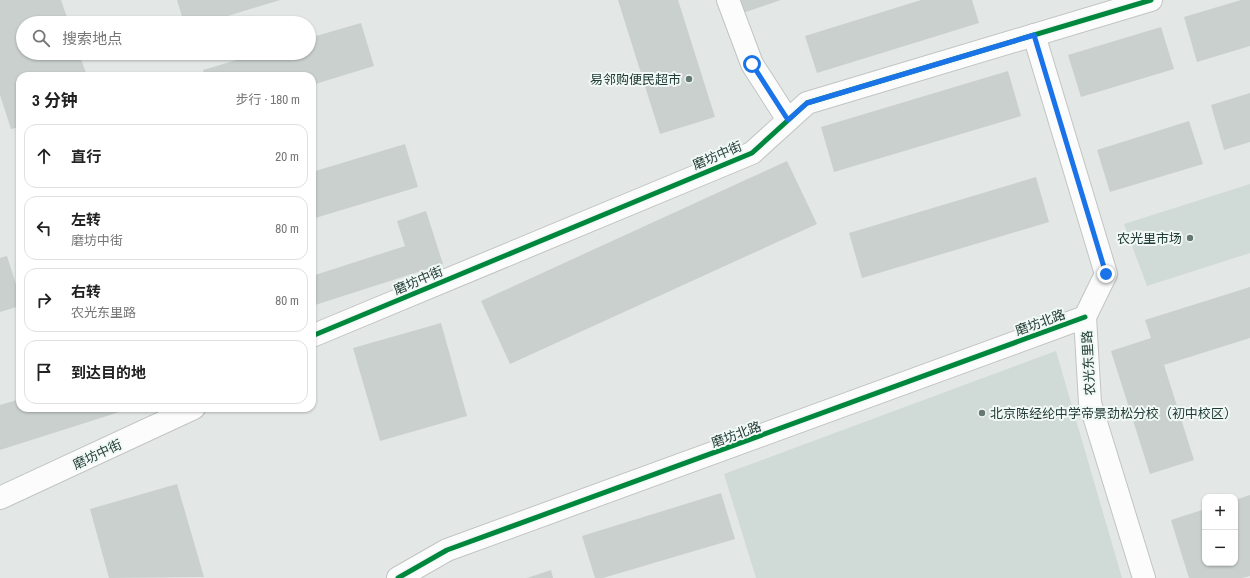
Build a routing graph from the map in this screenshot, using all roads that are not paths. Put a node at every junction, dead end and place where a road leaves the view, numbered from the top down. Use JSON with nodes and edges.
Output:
{"nodes":[{"id":1,"x":728,"y":0,"type":"edge"},
{"id":2,"x":1151,"y":0,"type":"edge"},
{"id":3,"x":1034,"y":35,"type":"junction"},
{"id":4,"x":788,"y":120,"type":"junction"},
{"id":5,"x":1085,"y":317,"type":"junction"},
{"id":6,"x":316,"y":334,"type":"edge"},
{"id":7,"x":185,"y":412,"type":"edge"},
{"id":8,"x":0,"y":498,"type":"edge"},
{"id":9,"x":398,"y":578,"type":"edge"},
{"id":10,"x":1144,"y":578,"type":"edge"}],
"edges":[{"from":1,"to":4,"type":"street"},
{"from":2,"to":3,"type":"street","name":"磨坊中街"},
{"from":3,"to":4,"type":"street","name":"磨坊中街"},
{"from":3,"to":5,"type":"street","name":"农光东里路"},
{"from":4,"to":6,"type":"street","name":"磨坊中街"},
{"from":5,"to":9,"type":"street","name":"磨坊北路"},
{"from":5,"to":10,"type":"street","name":"农光东里路"},
{"from":7,"to":8,"type":"street","name":"磨坊中街"}]}
